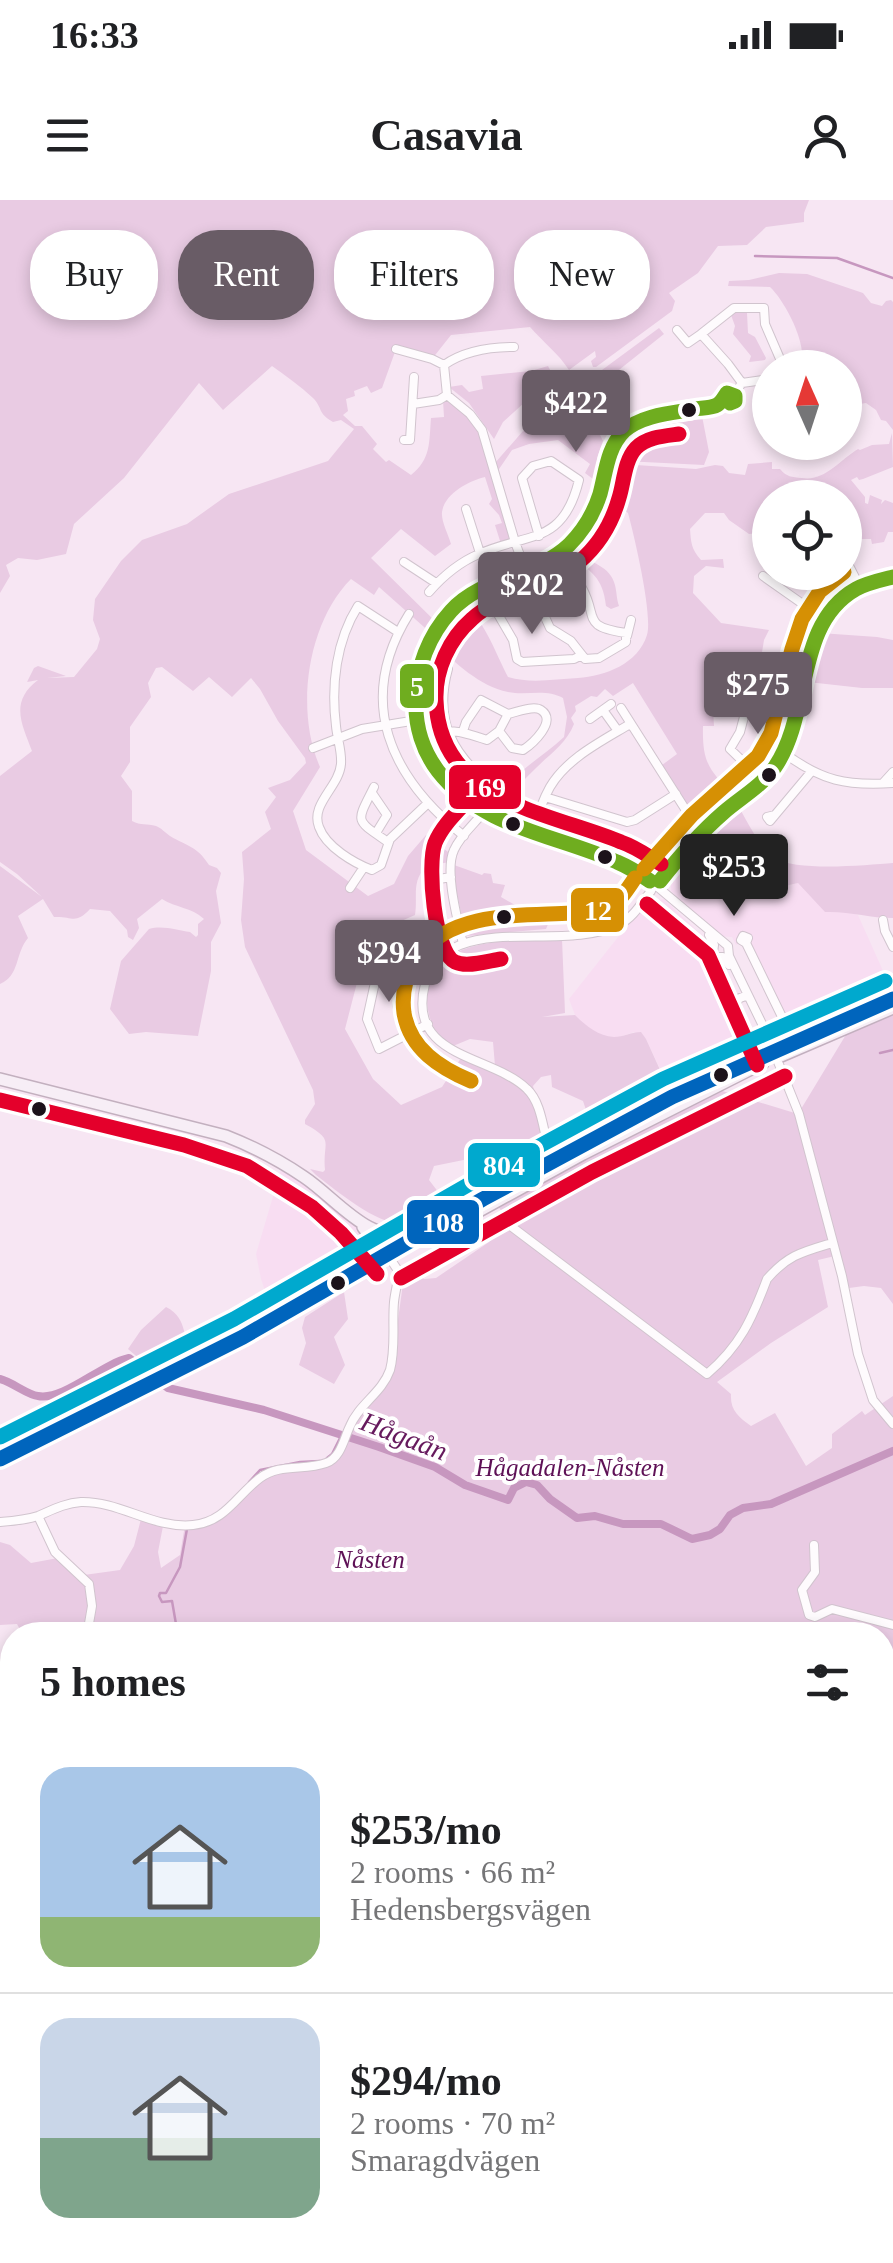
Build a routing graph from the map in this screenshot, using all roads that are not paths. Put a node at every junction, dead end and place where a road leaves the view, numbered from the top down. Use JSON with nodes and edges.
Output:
{"nodes":[{"id":1,"x":677,"y":330,"type":"dead end"},
{"id":2,"x":700,"y":334,"type":"junction"},
{"id":3,"x":396,"y":348,"type":"dead end"},
{"id":4,"x":514,"y":348,"type":"dead end"},
{"id":5,"x":778,"y":350,"type":"edge"},
{"id":6,"x":444,"y":366,"type":"junction"},
{"id":7,"x":414,"y":378,"type":"dead end"},
{"id":8,"x":752,"y":382,"type":"edge"},
{"id":9,"x":742,"y":383,"type":"junction"},
{"id":10,"x":446,"y":394,"type":"junction"},
{"id":11,"x":413,"y":404,"type":"junction"},
{"id":12,"x":404,"y":440,"type":"dead end"},
{"id":13,"x":466,"y":510,"type":"dead end"},
{"id":14,"x":539,"y":536,"type":"junction"},
{"id":15,"x":515,"y":542,"type":"junction"},
{"id":16,"x":480,"y":553,"type":"junction"},
{"id":17,"x":404,"y":562,"type":"dead end"},
{"id":18,"x":582,"y":564,"type":"dead end"},
{"id":19,"x":525,"y":571,"type":"junction"},
{"id":20,"x":571,"y":574,"type":"junction"},
{"id":21,"x":893,"y":577,"type":"edge"},
{"id":22,"x":436,"y":584,"type":"junction"},
{"id":23,"x":862,"y":587,"type":"edge"},
{"id":24,"x":783,"y":590,"type":"edge"},
{"id":25,"x":857,"y":590,"type":"edge"},
{"id":26,"x":430,"y":592,"type":"dead end"},
{"id":27,"x":534,"y":593,"type":"junction"},
{"id":28,"x":409,"y":614,"type":"dead end"},
{"id":29,"x":824,"y":619,"type":"junction"},
{"id":30,"x":631,"y":620,"type":"dead end"},
{"id":31,"x":398,"y":632,"type":"junction"},
{"id":32,"x":627,"y":636,"type":"junction"},
{"id":33,"x":582,"y":655,"type":"junction"},
{"id":34,"x":448,"y":669,"type":"dead end"},
{"id":35,"x":621,"y":708,"type":"dead end"},
{"id":36,"x":508,"y":714,"type":"junction"},
{"id":37,"x":776,"y":718,"type":"junction"},
{"id":38,"x":590,"y":719,"type":"dead end"},
{"id":39,"x":416,"y":720,"type":"junction"},
{"id":40,"x":796,"y":723,"type":"junction"},
{"id":41,"x":385,"y":724,"type":"junction"},
{"id":42,"x":630,"y":724,"type":"junction"},
{"id":43,"x":448,"y":731,"type":"junction"},
{"id":44,"x":463,"y":731,"type":"junction"},
{"id":45,"x":499,"y":731,"type":"junction"},
{"id":46,"x":618,"y":732,"type":"junction"},
{"id":47,"x":338,"y":737,"type":"junction"},
{"id":48,"x":421,"y":738,"type":"junction"},
{"id":49,"x":312,"y":748,"type":"dead end"},
{"id":50,"x":784,"y":752,"type":"junction"},
{"id":51,"x":746,"y":765,"type":"junction"},
{"id":52,"x":470,"y":768,"type":"junction"},
{"id":53,"x":812,"y":772,"type":"junction"},
{"id":54,"x":893,"y":772,"type":"edge"},
{"id":55,"x":762,"y":780,"type":"junction"},
{"id":56,"x":728,"y":781,"type":"dead end"},
{"id":57,"x":888,"y":783,"type":"edge"},
{"id":58,"x":448,"y":786,"type":"junction"},
{"id":59,"x":495,"y":789,"type":"dead end"},
{"id":60,"x":676,"y":794,"type":"junction"},
{"id":61,"x":545,"y":796,"type":"junction"},
{"id":62,"x":427,"y":804,"type":"junction"},
{"id":63,"x":483,"y":813,"type":"junction"},
{"id":64,"x":774,"y":815,"type":"dead end"},
{"id":65,"x":523,"y":822,"type":"dead end"},
{"id":66,"x":537,"y":829,"type":"junction"},
{"id":67,"x":376,"y":834,"type":"junction"},
{"id":68,"x":701,"y":834,"type":"junction"},
{"id":69,"x":464,"y":836,"type":"junction"},
{"id":70,"x":388,"y":842,"type":"junction"},
{"id":71,"x":364,"y":867,"type":"junction"},
{"id":72,"x":450,"y":877,"type":"junction"},
{"id":73,"x":655,"y":886,"type":"junction"},
{"id":74,"x":350,"y":888,"type":"dead end"},
{"id":75,"x":884,"y":920,"type":"dead end"},
{"id":76,"x":459,"y":923,"type":"junction"},
{"id":77,"x":442,"y":930,"type":"junction"},
{"id":78,"x":463,"y":944,"type":"junction"},
{"id":79,"x":893,"y":947,"type":"edge"},
{"id":80,"x":420,"y":948,"type":"junction"},
{"id":81,"x":723,"y":948,"type":"junction"},
{"id":82,"x":381,"y":963,"type":"junction"},
{"id":83,"x":406,"y":970,"type":"junction"},
{"id":84,"x":428,"y":976,"type":"junction"},
{"id":85,"x":893,"y":980,"type":"edge"},
{"id":86,"x":767,"y":988,"type":"junction"},
{"id":87,"x":746,"y":996,"type":"junction"},
{"id":88,"x":893,"y":999,"type":"edge"},
{"id":89,"x":398,"y":1006,"type":"dead end"},
{"id":90,"x":893,"y":1008,"type":"edge"},
{"id":91,"x":756,"y":1010,"type":"junction"},
{"id":92,"x":428,"y":1024,"type":"junction"},
{"id":93,"x":764,"y":1033,"type":"junction"},
{"id":94,"x":408,"y":1034,"type":"junction"},
{"id":95,"x":808,"y":1035,"type":"junction"},
{"id":96,"x":790,"y":1052,"type":"junction"},
{"id":97,"x":773,"y":1054,"type":"junction"},
{"id":98,"x":740,"y":1066,"type":"junction"},
{"id":99,"x":0,"y":1078,"type":"edge"},
{"id":100,"x":788,"y":1084,"type":"junction"},
{"id":101,"x":548,"y":1146,"type":"junction"},
{"id":102,"x":467,"y":1196,"type":"dead end"},
{"id":103,"x":502,"y":1216,"type":"dead end"},
{"id":104,"x":356,"y":1219,"type":"junction"},
{"id":105,"x":436,"y":1226,"type":"junction"},
{"id":106,"x":371,"y":1228,"type":"junction"},
{"id":107,"x":832,"y":1243,"type":"junction"},
{"id":108,"x":385,"y":1253,"type":"junction"},
{"id":109,"x":268,"y":1324,"type":"junction"},
{"id":110,"x":893,"y":1424,"type":"edge"},
{"id":111,"x":0,"y":1458,"type":"edge"},
{"id":112,"x":38,"y":1516,"type":"junction"},
{"id":113,"x":0,"y":1522,"type":"edge"},
{"id":114,"x":814,"y":1545,"type":"dead end"},
{"id":115,"x":90,"y":1622,"type":"edge"},
{"id":116,"x":882,"y":1622,"type":"edge"}],
"edges":[{"from":1,"to":2,"type":"street"},
{"from":2,"to":5,"type":"street"},
{"from":2,"to":9,"type":"street"},
{"from":3,"to":6,"type":"street"},
{"from":4,"to":6,"type":"street"},
{"from":6,"to":10,"type":"street"},
{"from":7,"to":11,"type":"street"},
{"from":8,"to":9,"type":"street"},
{"from":9,"to":19,"type":"street"},
{"from":10,"to":11,"type":"street"},
{"from":10,"to":15,"type":"street"},
{"from":11,"to":12,"type":"street"},
{"from":13,"to":16,"type":"street"},
{"from":14,"to":14,"type":"street"},
{"from":14,"to":15,"type":"street"},
{"from":15,"to":16,"type":"street"},
{"from":15,"to":19,"type":"street"},
{"from":16,"to":22,"type":"street"},
{"from":17,"to":22,"type":"street"},
{"from":18,"to":20,"type":"street"},
{"from":19,"to":27,"type":"street"},
{"from":19,"to":39,"type":"street"},
{"from":20,"to":27,"type":"street"},
{"from":20,"to":32,"type":"street"},
{"from":21,"to":23,"type":"street"},
{"from":22,"to":26,"type":"street"},
{"from":24,"to":29,"type":"street"},
{"from":25,"to":29,"type":"street"},
{"from":27,"to":33,"type":"street"},
{"from":27,"to":33,"type":"street"},
{"from":28,"to":31,"type":"street"},
{"from":29,"to":40,"type":"street"},
{"from":30,"to":32,"type":"street"},
{"from":31,"to":41,"type":"street"},
{"from":31,"to":47,"type":"street"},
{"from":32,"to":33,"type":"street"},
{"from":34,"to":43,"type":"street"},
{"from":35,"to":42,"type":"street"},
{"from":36,"to":44,"type":"street"},
{"from":36,"to":45,"type":"street"},
{"from":36,"to":45,"type":"street"},
{"from":37,"to":40,"type":"street"},
{"from":37,"to":51,"type":"street"},
{"from":37,"to":51,"type":"street"},
{"from":38,"to":46,"type":"street"},
{"from":39,"to":41,"type":"street"},
{"from":39,"to":48,"type":"street"},
{"from":40,"to":50,"type":"street"},
{"from":41,"to":47,"type":"street"},
{"from":41,"to":62,"type":"street"},
{"from":42,"to":46,"type":"street"},
{"from":42,"to":60,"type":"street"},
{"from":43,"to":44,"type":"street"},
{"from":43,"to":48,"type":"street"},
{"from":43,"to":52,"type":"street"},
{"from":44,"to":45,"type":"street"},
{"from":46,"to":61,"type":"street"},
{"from":47,"to":49,"type":"street"},
{"from":47,"to":71,"type":"street"},
{"from":48,"to":58,"type":"street"},
{"from":50,"to":53,"type":"street"},
{"from":50,"to":55,"type":"street"},
{"from":51,"to":55,"type":"street"},
{"from":51,"to":56,"type":"street"},
{"from":52,"to":58,"type":"street"},
{"from":52,"to":59,"type":"street"},
{"from":53,"to":57,"type":"street"},
{"from":53,"to":64,"type":"street"},
{"from":54,"to":57,"type":"street"},
{"from":55,"to":68,"type":"street"},
{"from":58,"to":63,"type":"street"},
{"from":60,"to":61,"type":"street"},
{"from":60,"to":68,"type":"street"},
{"from":61,"to":66,"type":"street"},
{"from":62,"to":69,"type":"street"},
{"from":62,"to":70,"type":"street"},
{"from":63,"to":66,"type":"street"},
{"from":63,"to":69,"type":"street"},
{"from":65,"to":66,"type":"street"},
{"from":66,"to":73,"type":"street"},
{"from":67,"to":67,"type":"street"},
{"from":67,"to":70,"type":"street"},
{"from":68,"to":73,"type":"street"},
{"from":69,"to":72,"type":"street"},
{"from":70,"to":71,"type":"street"},
{"from":71,"to":74,"type":"street"},
{"from":72,"to":76,"type":"street"},
{"from":72,"to":77,"type":"street"},
{"from":73,"to":78,"type":"street"},
{"from":73,"to":81,"type":"street"},
{"from":75,"to":79,"type":"street"},
{"from":76,"to":77,"type":"street"},
{"from":76,"to":78,"type":"street"},
{"from":77,"to":80,"type":"street"},
{"from":78,"to":84,"type":"street"},
{"from":80,"to":82,"type":"street"},
{"from":80,"to":83,"type":"street"},
{"from":81,"to":86,"type":"street"},
{"from":81,"to":87,"type":"street"},
{"from":82,"to":83,"type":"street"},
{"from":82,"to":94,"type":"street"},
{"from":83,"to":84,"type":"street"},
{"from":84,"to":92,"type":"street"},
{"from":85,"to":86,"type":"street"},
{"from":86,"to":91,"type":"street"},
{"from":87,"to":91,"type":"street"},
{"from":87,"to":93,"type":"street"},
{"from":87,"to":101,"type":"street"},
{"from":88,"to":95,"type":"main road"},
{"from":89,"to":94,"type":"street"},
{"from":90,"to":96,"type":"main road"},
{"from":91,"to":93,"type":"street"},
{"from":92,"to":94,"type":"street"},
{"from":92,"to":101,"type":"street"},
{"from":93,"to":95,"type":"main road"},
{"from":93,"to":97,"type":"street"},
{"from":93,"to":98,"type":"main road"},
{"from":95,"to":97,"type":"main road"},
{"from":96,"to":97,"type":"main road"},
{"from":96,"to":100,"type":"street"},
{"from":97,"to":98,"type":"main road"},
{"from":97,"to":100,"type":"street"},
{"from":97,"to":108,"type":"main road"},
{"from":98,"to":105,"type":"main road"},
{"from":99,"to":104,"type":"main road"},
{"from":100,"to":107,"type":"street"},
{"from":101,"to":102,"type":"street"},
{"from":103,"to":107,"type":"street"},
{"from":104,"to":106,"type":"main road"},
{"from":104,"to":108,"type":"main road"},
{"from":105,"to":106,"type":"main road"},
{"from":105,"to":108,"type":"main road"},
{"from":106,"to":108,"type":"main road"},
{"from":107,"to":110,"type":"street"},
{"from":108,"to":109,"type":"main road"},
{"from":108,"to":109,"type":"main road"},
{"from":108,"to":112,"type":"street"},
{"from":109,"to":111,"type":"main road"},
{"from":112,"to":113,"type":"street"},
{"from":112,"to":115,"type":"street"},
{"from":114,"to":116,"type":"street"}]}
